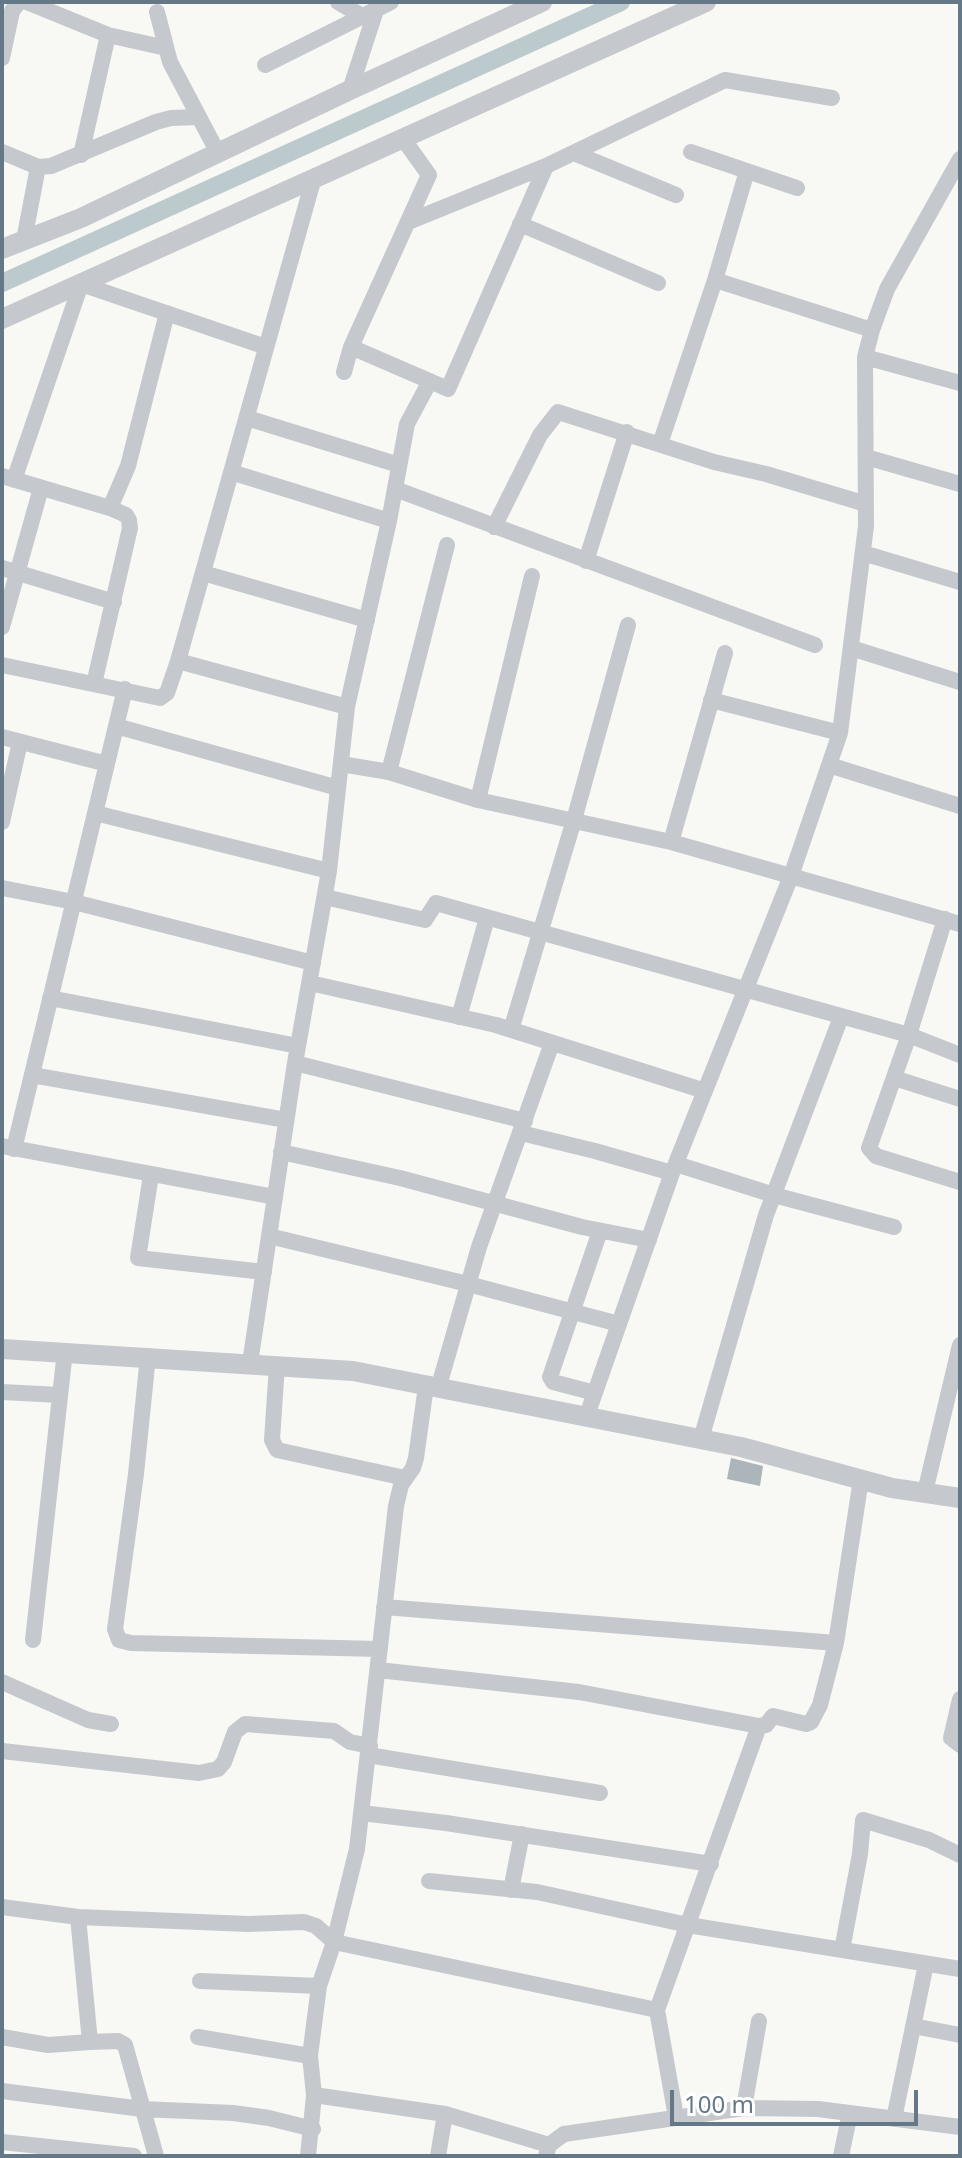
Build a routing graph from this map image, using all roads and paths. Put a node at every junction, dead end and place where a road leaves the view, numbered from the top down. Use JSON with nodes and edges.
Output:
{"nodes":[{"id":1,"x":19,"y":2,"type":"edge"},
{"id":2,"x":27,"y":2,"type":"edge"},
{"id":3,"x":338,"y":2,"type":"edge"},
{"id":4,"x":542,"y":2,"type":"edge"},
{"id":5,"x":706,"y":2,"type":"edge"},
{"id":6,"x":377,"y":7,"type":"edge"},
{"id":7,"x":157,"y":12,"type":"dead end"},
{"id":8,"x":108,"y":35,"type":"junction"},
{"id":9,"x":166,"y":48,"type":"junction"},
{"id":10,"x":2,"y":58,"type":"edge"},
{"id":11,"x":265,"y":65,"type":"dead end"},
{"id":12,"x":350,"y":90,"type":"junction"},
{"id":13,"x":832,"y":98,"type":"dead end"},
{"id":14,"x":199,"y":117,"type":"junction"},
{"id":15,"x":404,"y":140,"type":"junction"},
{"id":16,"x":2,"y":152,"type":"edge"},
{"id":17,"x":691,"y":152,"type":"dead end"},
{"id":18,"x":218,"y":153,"type":"junction"},
{"id":19,"x":574,"y":153,"type":"junction"},
{"id":20,"x":81,"y":155,"type":"junction"},
{"id":21,"x":960,"y":159,"type":"edge"},
{"id":22,"x":546,"y":166,"type":"junction"},
{"id":23,"x":38,"y":167,"type":"junction"},
{"id":24,"x":747,"y":171,"type":"junction"},
{"id":25,"x":313,"y":181,"type":"junction"},
{"id":26,"x":797,"y":188,"type":"dead end"},
{"id":27,"x":676,"y":195,"type":"dead end"},
{"id":28,"x":408,"y":222,"type":"junction"},
{"id":29,"x":520,"y":224,"type":"junction"},
{"id":30,"x":24,"y":240,"type":"junction"},
{"id":31,"x":2,"y":249,"type":"edge"},
{"id":32,"x":715,"y":280,"type":"junction"},
{"id":33,"x":658,"y":283,"type":"dead end"},
{"id":34,"x":81,"y":284,"type":"junction"},
{"id":35,"x":167,"y":313,"type":"junction"},
{"id":36,"x":2,"y":319,"type":"edge"},
{"id":37,"x":872,"y":330,"type":"junction"},
{"id":38,"x":266,"y":347,"type":"junction"},
{"id":39,"x":351,"y":347,"type":"junction"},
{"id":40,"x":865,"y":357,"type":"junction"},
{"id":41,"x":344,"y":372,"type":"dead end"},
{"id":42,"x":430,"y":381,"type":"junction"},
{"id":43,"x":960,"y":383,"type":"edge"},
{"id":44,"x":247,"y":418,"type":"junction"},
{"id":45,"x":627,"y":432,"type":"junction"},
{"id":46,"x":660,"y":444,"type":"junction"},
{"id":47,"x":866,"y":457,"type":"junction"},
{"id":48,"x":399,"y":465,"type":"junction"},
{"id":49,"x":231,"y":472,"type":"junction"},
{"id":50,"x":8,"y":478,"type":"edge"},
{"id":51,"x":960,"y":484,"type":"edge"},
{"id":52,"x":41,"y":488,"type":"junction"},
{"id":53,"x":395,"y":489,"type":"junction"},
{"id":54,"x":866,"y":504,"type":"junction"},
{"id":55,"x":110,"y":508,"type":"junction"},
{"id":56,"x":389,"y":521,"type":"junction"},
{"id":57,"x":494,"y":527,"type":"junction"},
{"id":58,"x":447,"y":545,"type":"dead end"},
{"id":59,"x":863,"y":553,"type":"junction"},
{"id":60,"x":586,"y":561,"type":"junction"},
{"id":61,"x":10,"y":570,"type":"edge"},
{"id":62,"x":203,"y":573,"type":"junction"},
{"id":63,"x":532,"y":576,"type":"dead end"},
{"id":64,"x":960,"y":582,"type":"edge"},
{"id":65,"x":114,"y":602,"type":"junction"},
{"id":66,"x":367,"y":620,"type":"junction"},
{"id":67,"x":628,"y":625,"type":"dead end"},
{"id":68,"x":2,"y":627,"type":"edge"},
{"id":69,"x":815,"y":645,"type":"dead end"},
{"id":70,"x":851,"y":648,"type":"junction"},
{"id":71,"x":725,"y":653,"type":"dead end"},
{"id":72,"x":178,"y":661,"type":"junction"},
{"id":73,"x":2,"y":665,"type":"edge"},
{"id":74,"x":960,"y":682,"type":"edge"},
{"id":75,"x":94,"y":684,"type":"junction"},
{"id":76,"x":125,"y":689,"type":"junction"},
{"id":77,"x":711,"y":700,"type":"junction"},
{"id":78,"x":347,"y":707,"type":"junction"},
{"id":79,"x":116,"y":726,"type":"junction"},
{"id":80,"x":840,"y":733,"type":"junction"},
{"id":81,"x":2,"y":737,"type":"edge"},
{"id":82,"x":20,"y":742,"type":"junction"},
{"id":83,"x":107,"y":764,"type":"junction"},
{"id":84,"x":341,"y":764,"type":"junction"},
{"id":85,"x":829,"y":765,"type":"junction"},
{"id":86,"x":389,"y":772,"type":"junction"},
{"id":87,"x":338,"y":788,"type":"junction"},
{"id":88,"x":478,"y":800,"type":"junction"},
{"id":89,"x":960,"y":806,"type":"edge"},
{"id":90,"x":95,"y":813,"type":"junction"},
{"id":91,"x":574,"y":820,"type":"junction"},
{"id":92,"x":2,"y":822,"type":"edge"},
{"id":93,"x":671,"y":842,"type":"junction"},
{"id":94,"x":329,"y":871,"type":"junction"},
{"id":95,"x":791,"y":876,"type":"junction"},
{"id":96,"x":2,"y":888,"type":"edge"},
{"id":97,"x":325,"y":897,"type":"junction"},
{"id":98,"x":74,"y":902,"type":"junction"},
{"id":99,"x":487,"y":918,"type":"junction"},
{"id":100,"x":952,"y":922,"type":"edge"},
{"id":101,"x":539,"y":932,"type":"junction"},
{"id":102,"x":313,"y":963,"type":"junction"},
{"id":103,"x":310,"y":983,"type":"junction"},
{"id":104,"x":746,"y":991,"type":"junction"},
{"id":105,"x":50,"y":998,"type":"junction"},
{"id":106,"x":459,"y":1017,"type":"junction"},
{"id":107,"x":841,"y":1017,"type":"junction"},
{"id":108,"x":511,"y":1030,"type":"junction"},
{"id":109,"x":909,"y":1035,"type":"junction"},
{"id":110,"x":552,"y":1043,"type":"junction"},
{"id":111,"x":297,"y":1054,"type":"junction"},
{"id":112,"x":960,"y":1055,"type":"edge"},
{"id":113,"x":32,"y":1075,"type":"junction"},
{"id":114,"x":894,"y":1078,"type":"junction"},
{"id":115,"x":705,"y":1091,"type":"junction"},
{"id":116,"x":960,"y":1099,"type":"edge"},
{"id":117,"x":286,"y":1120,"type":"junction"},
{"id":118,"x":523,"y":1127,"type":"junction"},
{"id":119,"x":8,"y":1147,"type":"edge"},
{"id":120,"x":281,"y":1152,"type":"junction"},
{"id":121,"x":674,"y":1169,"type":"junction"},
{"id":122,"x":151,"y":1175,"type":"junction"},
{"id":123,"x":960,"y":1182,"type":"edge"},
{"id":124,"x":774,"y":1195,"type":"junction"},
{"id":125,"x":275,"y":1197,"type":"junction"},
{"id":126,"x":495,"y":1203,"type":"junction"},
{"id":127,"x":894,"y":1227,"type":"dead end"},
{"id":128,"x":600,"y":1231,"type":"junction"},
{"id":129,"x":269,"y":1236,"type":"junction"},
{"id":130,"x":649,"y":1240,"type":"junction"},
{"id":131,"x":264,"y":1272,"type":"junction"},
{"id":132,"x":468,"y":1284,"type":"junction"},
{"id":133,"x":572,"y":1312,"type":"junction"},
{"id":134,"x":619,"y":1324,"type":"junction"},
{"id":135,"x":960,"y":1345,"type":"edge"},
{"id":136,"x":2,"y":1349,"type":"edge"},
{"id":137,"x":65,"y":1351,"type":"junction"},
{"id":138,"x":148,"y":1356,"type":"junction"},
{"id":139,"x":250,"y":1363,"type":"junction"},
{"id":140,"x":277,"y":1365,"type":"junction"},
{"id":141,"x":432,"y":1387,"type":"junction"},
{"id":142,"x":2,"y":1392,"type":"edge"},
{"id":143,"x":595,"y":1393,"type":"junction"},
{"id":144,"x":60,"y":1395,"type":"junction"},
{"id":145,"x":586,"y":1418,"type":"junction"},
{"id":146,"x":701,"y":1439,"type":"junction"},
{"id":147,"x":405,"y":1478,"type":"junction"},
{"id":148,"x":861,"y":1479,"type":"junction"},
{"id":149,"x":925,"y":1492,"type":"junction"},
{"id":150,"x":960,"y":1498,"type":"edge"},
{"id":151,"x":384,"y":1607,"type":"junction"},
{"id":152,"x":33,"y":1640,"type":"dead end"},
{"id":153,"x":836,"y":1643,"type":"junction"},
{"id":154,"x":379,"y":1649,"type":"junction"},
{"id":155,"x":378,"y":1670,"type":"junction"},
{"id":156,"x":2,"y":1682,"type":"edge"},
{"id":157,"x":960,"y":1699,"type":"edge"},
{"id":158,"x":111,"y":1724,"type":"dead end"},
{"id":159,"x":759,"y":1726,"type":"junction"},
{"id":160,"x":960,"y":1745,"type":"edge"},
{"id":161,"x":2,"y":1751,"type":"edge"},
{"id":162,"x":369,"y":1751,"type":"junction"},
{"id":163,"x":600,"y":1793,"type":"dead end"},
{"id":164,"x":361,"y":1813,"type":"junction"},
{"id":165,"x":522,"y":1834,"type":"junction"},
{"id":166,"x":960,"y":1855,"type":"edge"},
{"id":167,"x":711,"y":1864,"type":"junction"},
{"id":168,"x":429,"y":1881,"type":"dead end"},
{"id":169,"x":511,"y":1890,"type":"junction"},
{"id":170,"x":2,"y":1907,"type":"edge"},
{"id":171,"x":78,"y":1917,"type":"junction"},
{"id":172,"x":688,"y":1925,"type":"junction"},
{"id":173,"x":334,"y":1942,"type":"junction"},
{"id":174,"x":842,"y":1950,"type":"junction"},
{"id":175,"x":926,"y":1964,"type":"junction"},
{"id":176,"x":960,"y":1969,"type":"edge"},
{"id":177,"x":200,"y":1981,"type":"dead end"},
{"id":178,"x":319,"y":1986,"type":"junction"},
{"id":179,"x":657,"y":2010,"type":"junction"},
{"id":180,"x":759,"y":2021,"type":"dead end"},
{"id":181,"x":913,"y":2026,"type":"junction"},
{"id":182,"x":960,"y":2035,"type":"edge"},
{"id":183,"x":2,"y":2037,"type":"edge"},
{"id":184,"x":198,"y":2037,"type":"dead end"},
{"id":185,"x":90,"y":2042,"type":"junction"},
{"id":186,"x":310,"y":2056,"type":"junction"},
{"id":187,"x":2,"y":2091,"type":"edge"},
{"id":188,"x":314,"y":2095,"type":"junction"},
{"id":189,"x":744,"y":2108,"type":"junction"},
{"id":190,"x":142,"y":2109,"type":"junction"},
{"id":191,"x":850,"y":2113,"type":"junction"},
{"id":192,"x":445,"y":2114,"type":"junction"},
{"id":193,"x":676,"y":2117,"type":"junction"},
{"id":194,"x":894,"y":2119,"type":"junction"},
{"id":195,"x":960,"y":2127,"type":"edge"},
{"id":196,"x":313,"y":2129,"type":"junction"},
{"id":197,"x":2,"y":2142,"type":"edge"},
{"id":198,"x":547,"y":2150,"type":"edge"},
{"id":199,"x":39,"y":2151,"type":"edge"},
{"id":200,"x":134,"y":2156,"type":"edge"},
{"id":201,"x":156,"y":2156,"type":"edge"},
{"id":202,"x":308,"y":2156,"type":"edge"},
{"id":203,"x":438,"y":2156,"type":"edge"},
{"id":204,"x":841,"y":2156,"type":"edge"}],
"edges":[{"from":1,"to":10,"type":"street"},
{"from":2,"to":8,"type":"street"},
{"from":3,"to":6,"type":"street"},
{"from":4,"to":12,"type":"street"},
{"from":5,"to":15,"type":"street"},
{"from":6,"to":11,"type":"street"},
{"from":6,"to":12,"type":"street"},
{"from":7,"to":9,"type":"street"},
{"from":8,"to":9,"type":"street"},
{"from":8,"to":20,"type":"street"},
{"from":9,"to":14,"type":"street"},
{"from":12,"to":18,"type":"street"},
{"from":13,"to":19,"type":"street"},
{"from":14,"to":18,"type":"street"},
{"from":14,"to":20,"type":"street"},
{"from":15,"to":25,"type":"street"},
{"from":15,"to":28,"type":"street"},
{"from":16,"to":23,"type":"street"},
{"from":17,"to":24,"type":"street"},
{"from":18,"to":30,"type":"street"},
{"from":19,"to":22,"type":"street"},
{"from":19,"to":27,"type":"street"},
{"from":20,"to":23,"type":"street"},
{"from":21,"to":37,"type":"street"},
{"from":22,"to":28,"type":"street"},
{"from":22,"to":29,"type":"street"},
{"from":23,"to":30,"type":"street"},
{"from":24,"to":26,"type":"street"},
{"from":24,"to":32,"type":"street"},
{"from":25,"to":34,"type":"street"},
{"from":25,"to":38,"type":"street"},
{"from":28,"to":39,"type":"street"},
{"from":29,"to":33,"type":"street"},
{"from":29,"to":42,"type":"street"},
{"from":30,"to":31,"type":"street"},
{"from":32,"to":37,"type":"street"},
{"from":32,"to":46,"type":"street"},
{"from":34,"to":35,"type":"street"},
{"from":34,"to":36,"type":"street"},
{"from":34,"to":50,"type":"street"},
{"from":35,"to":38,"type":"street"},
{"from":35,"to":55,"type":"street"},
{"from":37,"to":40,"type":"street"},
{"from":38,"to":44,"type":"street"},
{"from":39,"to":41,"type":"street"},
{"from":39,"to":42,"type":"street"},
{"from":40,"to":43,"type":"street"},
{"from":40,"to":47,"type":"street"},
{"from":42,"to":48,"type":"street"},
{"from":44,"to":48,"type":"street"},
{"from":44,"to":49,"type":"street"},
{"from":45,"to":46,"type":"street"},
{"from":45,"to":57,"type":"street"},
{"from":45,"to":60,"type":"street"},
{"from":46,"to":54,"type":"street"},
{"from":47,"to":51,"type":"street"},
{"from":47,"to":54,"type":"street"},
{"from":48,"to":53,"type":"street"},
{"from":49,"to":56,"type":"street"},
{"from":49,"to":62,"type":"street"},
{"from":50,"to":52,"type":"street"},
{"from":52,"to":55,"type":"street"},
{"from":52,"to":61,"type":"street"},
{"from":53,"to":56,"type":"street"},
{"from":53,"to":57,"type":"street"},
{"from":54,"to":59,"type":"street"},
{"from":55,"to":65,"type":"street"},
{"from":56,"to":66,"type":"street"},
{"from":57,"to":60,"type":"street"},
{"from":58,"to":86,"type":"street"},
{"from":59,"to":64,"type":"street"},
{"from":59,"to":70,"type":"street"},
{"from":60,"to":69,"type":"street"},
{"from":61,"to":65,"type":"street"},
{"from":61,"to":68,"type":"street"},
{"from":62,"to":66,"type":"street"},
{"from":62,"to":72,"type":"street"},
{"from":63,"to":88,"type":"street"},
{"from":65,"to":75,"type":"street"},
{"from":66,"to":78,"type":"street"},
{"from":67,"to":91,"type":"street"},
{"from":70,"to":74,"type":"street"},
{"from":70,"to":80,"type":"street"},
{"from":71,"to":77,"type":"street"},
{"from":72,"to":76,"type":"street"},
{"from":72,"to":78,"type":"street"},
{"from":73,"to":75,"type":"street"},
{"from":75,"to":76,"type":"street"},
{"from":76,"to":79,"type":"street"},
{"from":77,"to":80,"type":"street"},
{"from":77,"to":93,"type":"street"},
{"from":78,"to":84,"type":"street"},
{"from":79,"to":83,"type":"street"},
{"from":79,"to":87,"type":"street"},
{"from":80,"to":85,"type":"street"},
{"from":81,"to":82,"type":"street"},
{"from":82,"to":83,"type":"street"},
{"from":82,"to":92,"type":"street"},
{"from":83,"to":90,"type":"street"},
{"from":84,"to":86,"type":"street"},
{"from":84,"to":87,"type":"street"},
{"from":85,"to":89,"type":"street"},
{"from":85,"to":95,"type":"street"},
{"from":86,"to":88,"type":"street"},
{"from":87,"to":94,"type":"street"},
{"from":88,"to":91,"type":"street"},
{"from":90,"to":94,"type":"street"},
{"from":90,"to":98,"type":"street"},
{"from":91,"to":93,"type":"street"},
{"from":91,"to":101,"type":"street"},
{"from":93,"to":95,"type":"street"},
{"from":94,"to":97,"type":"street"},
{"from":95,"to":100,"type":"street"},
{"from":95,"to":104,"type":"street"},
{"from":96,"to":98,"type":"street"},
{"from":97,"to":99,"type":"street"},
{"from":97,"to":102,"type":"street"},
{"from":98,"to":102,"type":"street"},
{"from":98,"to":105,"type":"street"},
{"from":99,"to":101,"type":"street"},
{"from":99,"to":106,"type":"street"},
{"from":100,"to":109,"type":"street"},
{"from":101,"to":104,"type":"street"},
{"from":101,"to":108,"type":"street"},
{"from":102,"to":103,"type":"street"},
{"from":103,"to":106,"type":"street"},
{"from":103,"to":111,"type":"street"},
{"from":104,"to":107,"type":"street"},
{"from":104,"to":115,"type":"street"},
{"from":105,"to":111,"type":"street"},
{"from":105,"to":113,"type":"street"},
{"from":106,"to":108,"type":"street"},
{"from":107,"to":109,"type":"street"},
{"from":107,"to":124,"type":"street"},
{"from":108,"to":110,"type":"street"},
{"from":109,"to":112,"type":"street"},
{"from":109,"to":114,"type":"street"},
{"from":110,"to":115,"type":"street"},
{"from":110,"to":118,"type":"street"},
{"from":111,"to":117,"type":"street"},
{"from":111,"to":118,"type":"street"},
{"from":113,"to":117,"type":"street"},
{"from":113,"to":119,"type":"street"},
{"from":114,"to":116,"type":"street"},
{"from":114,"to":123,"type":"street"},
{"from":115,"to":121,"type":"street"},
{"from":117,"to":120,"type":"street"},
{"from":118,"to":121,"type":"street"},
{"from":118,"to":126,"type":"street"},
{"from":119,"to":122,"type":"street"},
{"from":120,"to":125,"type":"street"},
{"from":120,"to":126,"type":"street"},
{"from":121,"to":124,"type":"street"},
{"from":121,"to":130,"type":"street"},
{"from":122,"to":125,"type":"street"},
{"from":122,"to":131,"type":"street"},
{"from":124,"to":127,"type":"street"},
{"from":124,"to":146,"type":"street"},
{"from":125,"to":129,"type":"street"},
{"from":126,"to":128,"type":"street"},
{"from":126,"to":132,"type":"street"},
{"from":128,"to":130,"type":"street"},
{"from":128,"to":133,"type":"street"},
{"from":129,"to":131,"type":"street"},
{"from":129,"to":132,"type":"street"},
{"from":130,"to":134,"type":"street"},
{"from":131,"to":139,"type":"street"},
{"from":132,"to":133,"type":"street"},
{"from":132,"to":141,"type":"street"},
{"from":133,"to":134,"type":"street"},
{"from":133,"to":143,"type":"street"},
{"from":134,"to":143,"type":"street"},
{"from":135,"to":149,"type":"street"},
{"from":136,"to":137,"type":"street"},
{"from":137,"to":138,"type":"street"},
{"from":137,"to":144,"type":"street"},
{"from":138,"to":139,"type":"street"},
{"from":138,"to":154,"type":"street"},
{"from":139,"to":140,"type":"street"},
{"from":140,"to":141,"type":"street"},
{"from":140,"to":147,"type":"street"},
{"from":141,"to":145,"type":"street"},
{"from":141,"to":147,"type":"street"},
{"from":142,"to":144,"type":"street"},
{"from":143,"to":145,"type":"street"},
{"from":144,"to":152,"type":"street"},
{"from":145,"to":146,"type":"street"},
{"from":146,"to":148,"type":"street"},
{"from":147,"to":151,"type":"street"},
{"from":148,"to":149,"type":"street"},
{"from":148,"to":153,"type":"street"},
{"from":149,"to":150,"type":"street"},
{"from":151,"to":153,"type":"street"},
{"from":151,"to":154,"type":"street"},
{"from":153,"to":159,"type":"street"},
{"from":154,"to":155,"type":"street"},
{"from":155,"to":159,"type":"street"},
{"from":155,"to":162,"type":"street"},
{"from":156,"to":158,"type":"street"},
{"from":157,"to":160,"type":"street"},
{"from":159,"to":167,"type":"street"},
{"from":161,"to":162,"type":"street"},
{"from":162,"to":163,"type":"street"},
{"from":162,"to":164,"type":"street"},
{"from":164,"to":165,"type":"street"},
{"from":164,"to":173,"type":"street"},
{"from":165,"to":167,"type":"street"},
{"from":165,"to":169,"type":"street"},
{"from":166,"to":174,"type":"street"},
{"from":167,"to":172,"type":"street"},
{"from":168,"to":169,"type":"street"},
{"from":169,"to":172,"type":"street"},
{"from":170,"to":171,"type":"street"},
{"from":171,"to":173,"type":"street"},
{"from":171,"to":185,"type":"street"},
{"from":172,"to":174,"type":"street"},
{"from":172,"to":179,"type":"street"},
{"from":173,"to":178,"type":"street"},
{"from":173,"to":179,"type":"street"},
{"from":174,"to":175,"type":"street"},
{"from":175,"to":176,"type":"street"},
{"from":175,"to":181,"type":"street"},
{"from":177,"to":178,"type":"street"},
{"from":178,"to":186,"type":"street"},
{"from":179,"to":193,"type":"street"},
{"from":180,"to":189,"type":"street"},
{"from":181,"to":182,"type":"street"},
{"from":181,"to":194,"type":"street"},
{"from":183,"to":185,"type":"street"},
{"from":184,"to":186,"type":"street"},
{"from":185,"to":190,"type":"street"},
{"from":186,"to":188,"type":"street"},
{"from":187,"to":190,"type":"street"},
{"from":188,"to":192,"type":"street"},
{"from":188,"to":196,"type":"street"},
{"from":189,"to":191,"type":"street"},
{"from":189,"to":193,"type":"street"},
{"from":190,"to":196,"type":"street"},
{"from":190,"to":201,"type":"street"},
{"from":191,"to":194,"type":"street"},
{"from":191,"to":204,"type":"street"},
{"from":192,"to":198,"type":"street"},
{"from":192,"to":203,"type":"street"},
{"from":193,"to":198,"type":"street"},
{"from":194,"to":195,"type":"street"},
{"from":196,"to":202,"type":"street"},
{"from":197,"to":199,"type":"street"},
{"from":199,"to":200,"type":"street"}]}
